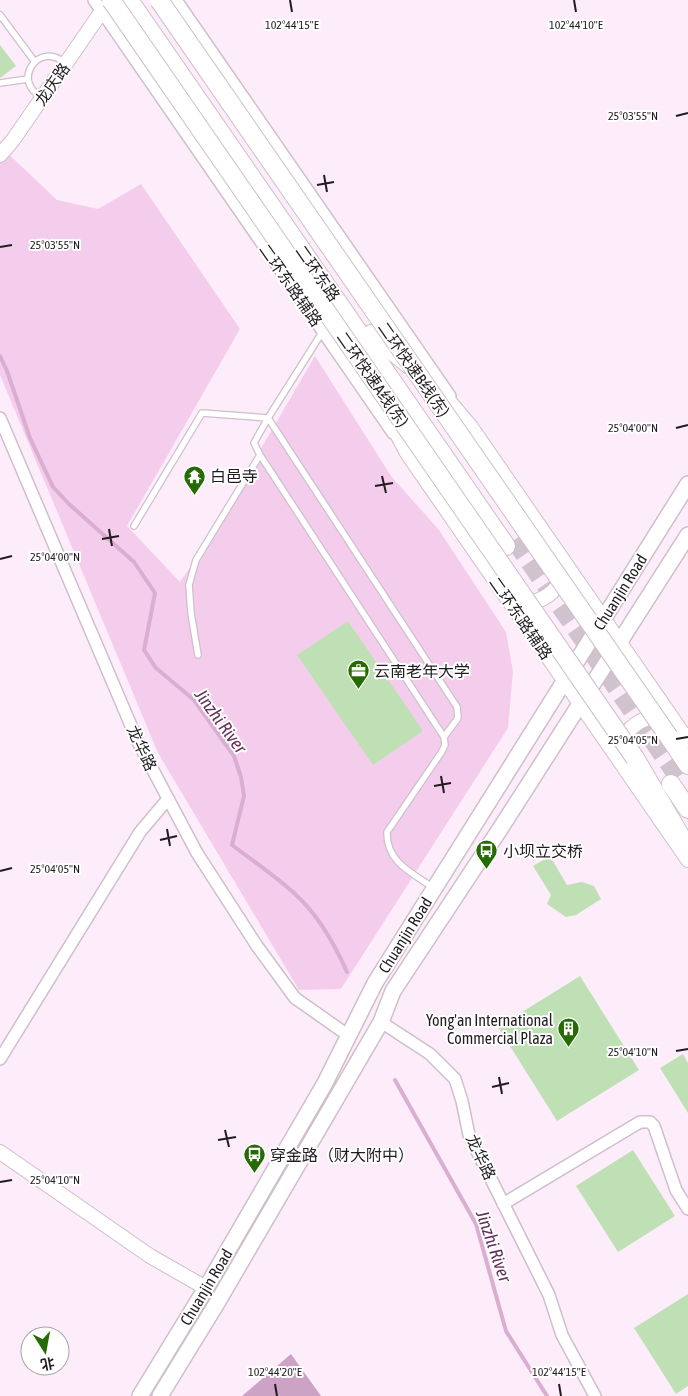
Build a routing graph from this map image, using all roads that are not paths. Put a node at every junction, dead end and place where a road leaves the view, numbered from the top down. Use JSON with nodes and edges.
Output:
{"nodes":[{"id":1,"x":129,"y":0,"type":"edge"},
{"id":2,"x":141,"y":0,"type":"edge"},
{"id":3,"x":159,"y":0,"type":"edge"},
{"id":4,"x":176,"y":0,"type":"edge"},
{"id":5,"x":102,"y":4,"type":"edge"},
{"id":6,"x":0,"y":15,"type":"edge"},
{"id":7,"x":35,"y":62,"type":"junction"},
{"id":8,"x":66,"y":64,"type":"junction"},
{"id":9,"x":28,"y":79,"type":"junction"},
{"id":10,"x":0,"y":83,"type":"edge"},
{"id":11,"x":42,"y":97,"type":"junction"},
{"id":12,"x":0,"y":155,"type":"edge"},
{"id":13,"x":323,"y":331,"type":"junction"},
{"id":14,"x":367,"y":335,"type":"junction"},
{"id":15,"x":0,"y":418,"type":"edge"},
{"id":16,"x":268,"y":418,"type":"junction"},
{"id":17,"x":471,"y":427,"type":"junction"},
{"id":18,"x":260,"y":455,"type":"junction"},
{"id":19,"x":414,"y":464,"type":"junction"},
{"id":20,"x":688,"y":484,"type":"edge"},
{"id":21,"x":134,"y":526,"type":"dead end"},
{"id":22,"x":688,"y":535,"type":"edge"},
{"id":23,"x":510,"y":543,"type":"tunnel mouth"},
{"id":24,"x":557,"y":552,"type":"junction"},
{"id":25,"x":501,"y":589,"type":"junction"},
{"id":26,"x":603,"y":618,"type":"junction"},
{"id":27,"x":620,"y":642,"type":"junction"},
{"id":28,"x":198,"y":655,"type":"dead end"},
{"id":29,"x":564,"y":681,"type":"junction"},
{"id":30,"x":580,"y":704,"type":"junction"},
{"id":31,"x":679,"y":736,"type":"edge"},
{"id":32,"x":444,"y":737,"type":"junction"},
{"id":33,"x":629,"y":762,"type":"junction"},
{"id":34,"x":681,"y":780,"type":"edge"},
{"id":35,"x":167,"y":800,"type":"junction"},
{"id":36,"x":688,"y":809,"type":"edge"},
{"id":37,"x":688,"y":835,"type":"edge"},
{"id":38,"x":688,"y":849,"type":"edge"},
{"id":39,"x":688,"y":860,"type":"edge"},
{"id":40,"x":434,"y":888,"type":"junction"},
{"id":41,"x":381,"y":1022,"type":"junction"},
{"id":42,"x":349,"y":1036,"type":"junction"},
{"id":43,"x":0,"y":1059,"type":"edge"},
{"id":44,"x":0,"y":1152,"type":"edge"},
{"id":45,"x":503,"y":1204,"type":"junction"},
{"id":46,"x":688,"y":1209,"type":"edge"},
{"id":47,"x":206,"y":1288,"type":"junction"},
{"id":48,"x":140,"y":1396,"type":"edge"},
{"id":49,"x":160,"y":1396,"type":"edge"},
{"id":50,"x":595,"y":1396,"type":"edge"}],
"edges":[{"from":1,"to":14,"type":"main road","name":"二环东路"},
{"from":2,"to":14,"type":"main road","name":"二环东路"},
{"from":3,"to":31,"type":"main road","name":"二环快速B线(东)","bridge":true},
{"from":4,"to":17,"type":"street"},
{"from":5,"to":8,"type":"street","name":"龙庆路"},
{"from":5,"to":13,"type":"street","name":"二环东路辅路"},
{"from":5,"to":33,"type":"main road","name":"二环快速A线(东)","bridge":true},
{"from":6,"to":7,"type":"lane"},
{"from":7,"to":8,"type":"lane"},
{"from":7,"to":9,"type":"lane"},
{"from":8,"to":11,"type":"street","name":"龙庆路"},
{"from":9,"to":10,"type":"lane"},
{"from":9,"to":11,"type":"lane"},
{"from":11,"to":12,"type":"street","name":"龙庆路"},
{"from":13,"to":16,"type":"lane"},
{"from":13,"to":19,"type":"street","name":"二环东路辅路"},
{"from":14,"to":17,"type":"street"},
{"from":14,"to":19,"type":"street"},
{"from":14,"to":23,"type":"main road","name":"二环东路"},
{"from":15,"to":35,"type":"street","name":"龙华路"},
{"from":16,"to":18,"type":"lane"},
{"from":16,"to":21,"type":"lane"},
{"from":16,"to":32,"type":"lane"},
{"from":17,"to":24,"type":"street"},
{"from":18,"to":28,"type":"lane"},
{"from":18,"to":32,"type":"lane"},
{"from":19,"to":25,"type":"street","name":"二环东路辅路"},
{"from":20,"to":26,"type":"main road","name":"Chuanjin Road"},
{"from":22,"to":27,"type":"main road","name":"Chuanjin Road"},
{"from":24,"to":25,"type":"street"},
{"from":24,"to":26,"type":"street"},
{"from":25,"to":29,"type":"street","name":"二环东路辅路"},
{"from":26,"to":27,"type":"street"},
{"from":26,"to":29,"type":"main road","name":"Chuanjin Road"},
{"from":27,"to":30,"type":"main road","name":"Chuanjin Road"},
{"from":27,"to":31,"type":"street"},
{"from":29,"to":30,"type":"street","name":"二环东路辅路"},
{"from":29,"to":40,"type":"main road","name":"Chuanjin Road"},
{"from":30,"to":33,"type":"street","name":"二环东路辅路"},
{"from":30,"to":41,"type":"main road","name":"Chuanjin Road"},
{"from":31,"to":33,"type":"street"},
{"from":31,"to":34,"type":"main road","name":"二环快速B线(东)"},
{"from":32,"to":40,"type":"lane"},
{"from":33,"to":37,"type":"main road"},
{"from":33,"to":38,"type":"main road"},
{"from":33,"to":39,"type":"street","name":"二环东路辅路"},
{"from":34,"to":36,"type":"main road","name":"二环快速B线(东)"},
{"from":35,"to":42,"type":"street","name":"龙华路"},
{"from":35,"to":43,"type":"street"},
{"from":40,"to":42,"type":"main road","name":"Chuanjin Road"},
{"from":41,"to":45,"type":"street","name":"龙华路"},
{"from":41,"to":49,"type":"main road","name":"Chuanjin Road"},
{"from":42,"to":47,"type":"main road","name":"Chuanjin Road"},
{"from":44,"to":47,"type":"street"},
{"from":45,"to":46,"type":"street"},
{"from":45,"to":50,"type":"street","name":"龙华路"},
{"from":47,"to":48,"type":"main road","name":"Chuanjin Road"}]}
